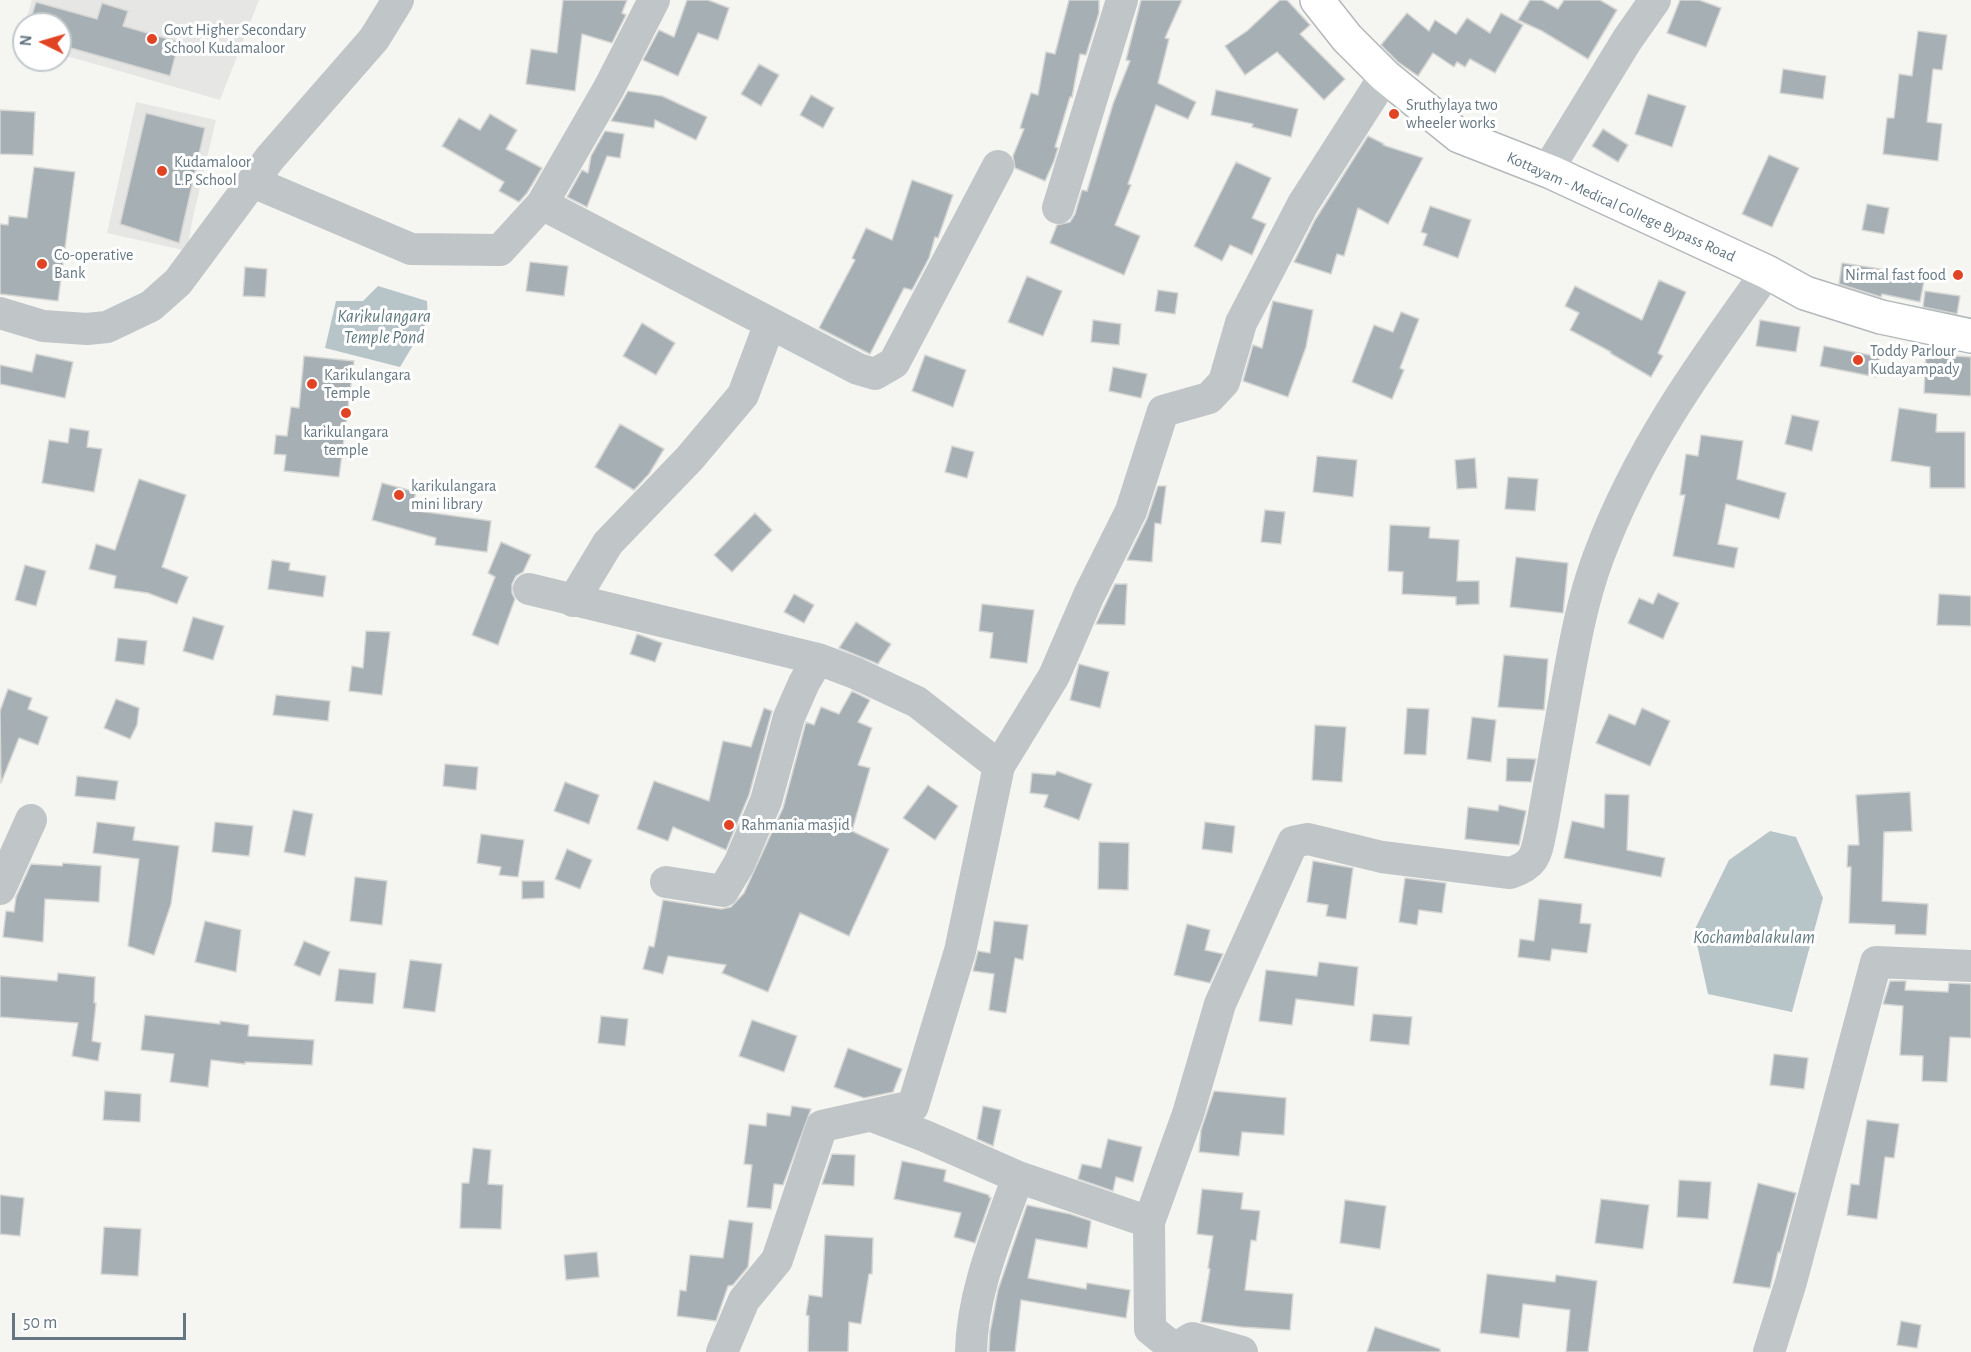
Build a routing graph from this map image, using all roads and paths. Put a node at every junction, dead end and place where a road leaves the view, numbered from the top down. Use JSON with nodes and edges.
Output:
{"nodes":[{"id":1,"x":398,"y":0,"type":"edge"},
{"id":2,"x":654,"y":0,"type":"edge"},
{"id":3,"x":1122,"y":0,"type":"edge"},
{"id":4,"x":1317,"y":0,"type":"edge"},
{"id":5,"x":1655,"y":0,"type":"edge"},
{"id":6,"x":1385,"y":76,"type":"junction"},
{"id":7,"x":998,"y":166,"type":"dead end"},
{"id":8,"x":1547,"y":171,"type":"junction"},
{"id":9,"x":253,"y":182,"type":"junction"},
{"id":10,"x":542,"y":204,"type":"junction"},
{"id":11,"x":1058,"y":208,"type":"dead end"},
{"id":12,"x":1767,"y":272,"type":"junction"},
{"id":13,"x":0,"y":313,"type":"edge"},
{"id":14,"x":770,"y":323,"type":"junction"},
{"id":15,"x":1971,"y":336,"type":"edge"},
{"id":16,"x":529,"y":589,"type":"dead end"},
{"id":17,"x":573,"y":601,"type":"junction"},
{"id":18,"x":818,"y":659,"type":"junction"},
{"id":19,"x":999,"y":766,"type":"junction"},
{"id":20,"x":31,"y":820,"type":"dead end"},
{"id":21,"x":666,"y":882,"type":"dead end"},
{"id":22,"x":0,"y":890,"type":"edge"},
{"id":23,"x":1971,"y":966,"type":"edge"},
{"id":24,"x":872,"y":1116,"type":"junction"},
{"id":25,"x":1018,"y":1177,"type":"junction"},
{"id":26,"x":1149,"y":1222,"type":"junction"},
{"id":27,"x":1174,"y":1351,"type":"edge"},
{"id":28,"x":722,"y":1352,"type":"edge"},
{"id":29,"x":971,"y":1352,"type":"edge"},
{"id":30,"x":1242,"y":1352,"type":"edge"},
{"id":31,"x":1769,"y":1352,"type":"edge"}],
"edges":[{"from":1,"to":9,"type":"street"},
{"from":2,"to":10,"type":"street"},
{"from":3,"to":11,"type":"street"},
{"from":4,"to":6,"type":"main road","name":"Kottayam - Medical College Bypass Road"},
{"from":5,"to":8,"type":"street"},
{"from":6,"to":8,"type":"main road","name":"Kottayam - Medical College Bypass Road"},
{"from":6,"to":19,"type":"street"},
{"from":7,"to":14,"type":"street"},
{"from":8,"to":12,"type":"main road","name":"Kottayam - Medical College Bypass Road"},
{"from":9,"to":10,"type":"street"},
{"from":9,"to":13,"type":"street"},
{"from":10,"to":14,"type":"street"},
{"from":12,"to":15,"type":"main road","name":"Kottayam - Medical College Bypass Road"},
{"from":12,"to":26,"type":"street"},
{"from":14,"to":17,"type":"street"},
{"from":16,"to":17,"type":"street"},
{"from":17,"to":18,"type":"street"},
{"from":18,"to":19,"type":"street"},
{"from":18,"to":21,"type":"street"},
{"from":19,"to":24,"type":"street"},
{"from":20,"to":22,"type":"street"},
{"from":23,"to":31,"type":"street"},
{"from":24,"to":25,"type":"street"},
{"from":24,"to":28,"type":"street"},
{"from":25,"to":26,"type":"street"},
{"from":25,"to":29,"type":"street"},
{"from":26,"to":27,"type":"street"},
{"from":27,"to":30,"type":"street"}]}
